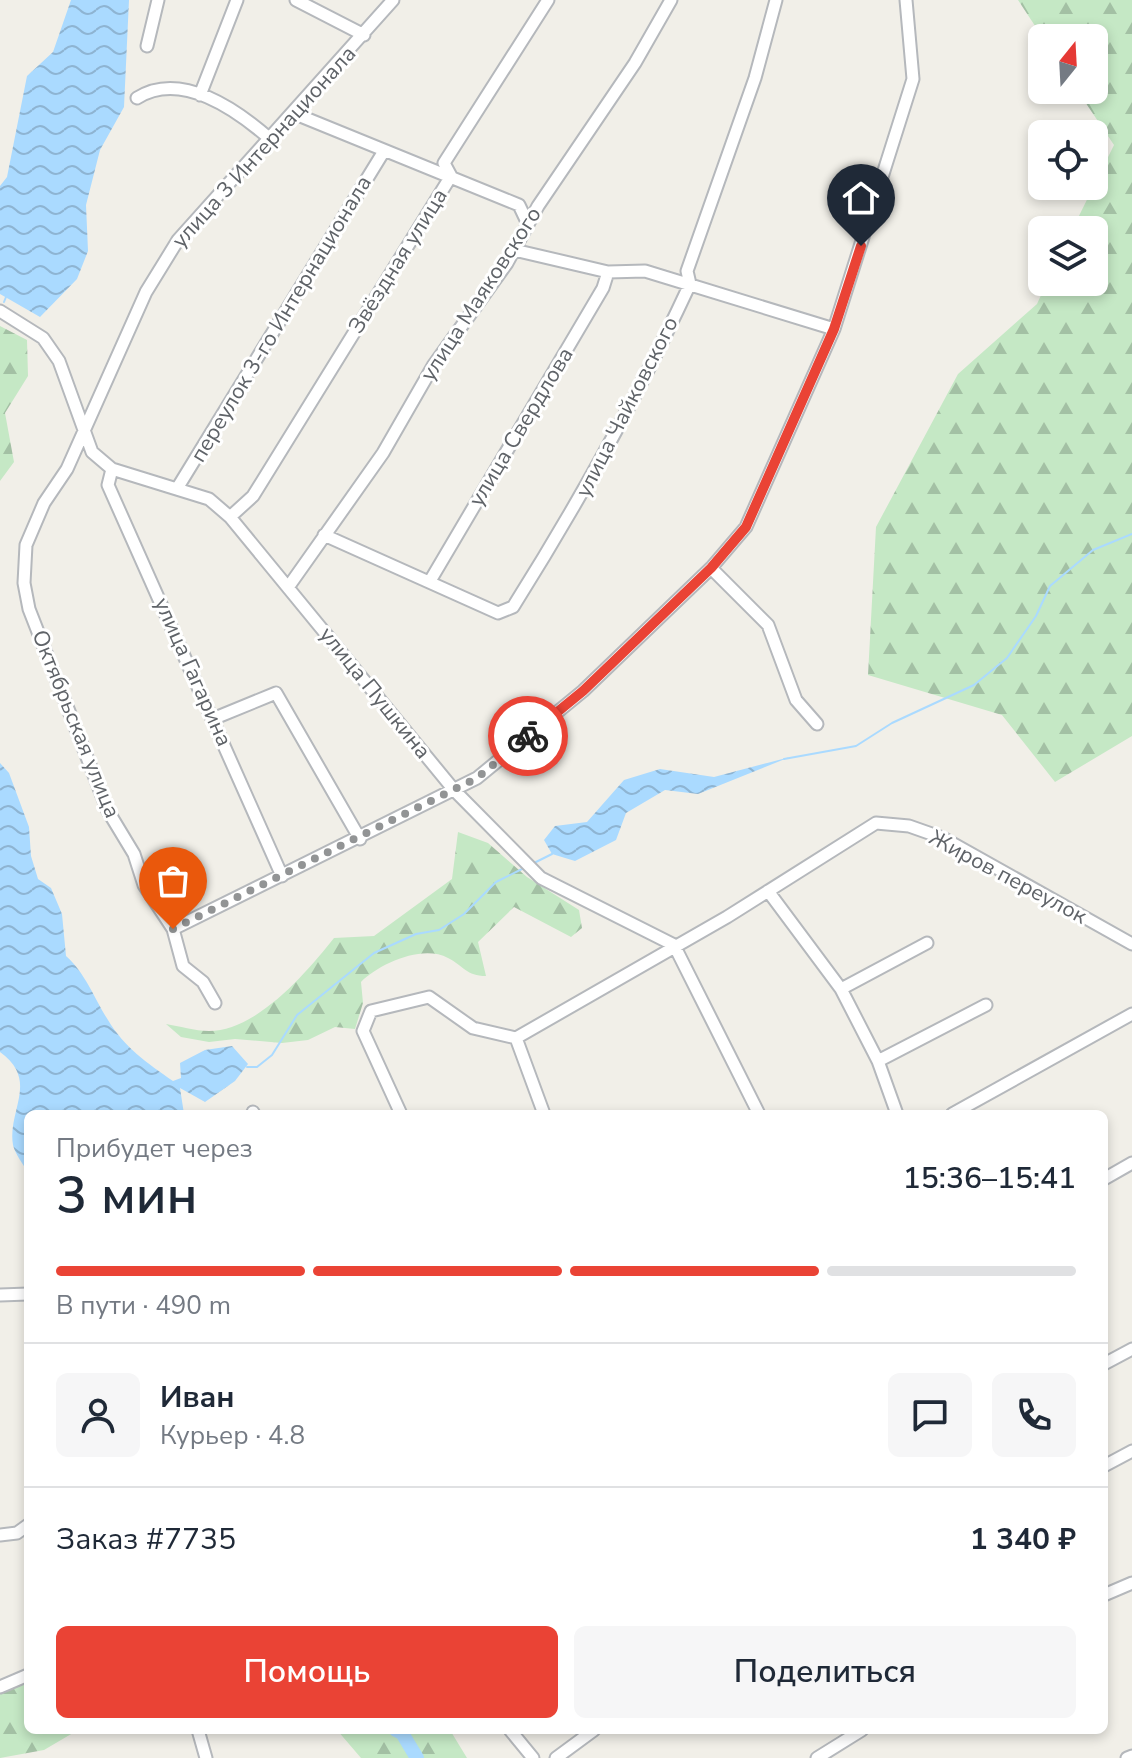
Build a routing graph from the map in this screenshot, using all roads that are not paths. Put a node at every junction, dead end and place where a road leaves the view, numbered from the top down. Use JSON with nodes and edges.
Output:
{"nodes":[{"id":1,"x":158,"y":0,"type":"edge"},
{"id":2,"x":237,"y":0,"type":"edge"},
{"id":3,"x":296,"y":0,"type":"edge"},
{"id":4,"x":393,"y":0,"type":"edge"},
{"id":5,"x":548,"y":0,"type":"edge"},
{"id":6,"x":671,"y":0,"type":"edge"},
{"id":7,"x":776,"y":0,"type":"edge"},
{"id":8,"x":906,"y":0,"type":"edge"},
{"id":9,"x":364,"y":35,"type":"junction"},
{"id":10,"x":147,"y":46,"type":"dead end"},
{"id":11,"x":200,"y":95,"type":"junction"},
{"id":12,"x":137,"y":98,"type":"dead end"},
{"id":13,"x":293,"y":113,"type":"junction"},
{"id":14,"x":270,"y":139,"type":"junction"},
{"id":15,"x":384,"y":151,"type":"junction"},
{"id":16,"x":451,"y":176,"type":"junction"},
{"id":17,"x":528,"y":224,"type":"junction"},
{"id":18,"x":514,"y":250,"type":"junction"},
{"id":19,"x":608,"y":272,"type":"junction"},
{"id":20,"x":690,"y":284,"type":"junction"},
{"id":21,"x":0,"y":311,"type":"edge"},
{"id":22,"x":834,"y":329,"type":"junction"},
{"id":23,"x":84,"y":431,"type":"junction"},
{"id":24,"x":112,"y":469,"type":"junction"},
{"id":25,"x":178,"y":487,"type":"junction"},
{"id":26,"x":230,"y":517,"type":"junction"},
{"id":27,"x":324,"y":535,"type":"junction"},
{"id":28,"x":711,"y":568,"type":"junction"},
{"id":29,"x":430,"y":581,"type":"junction"},
{"id":30,"x":289,"y":586,"type":"junction"},
{"id":31,"x":215,"y":718,"type":"junction"},
{"id":32,"x":817,"y":724,"type":"dead end"},
{"id":33,"x":454,"y":790,"type":"junction"},
{"id":34,"x":360,"y":839,"type":"junction"},
{"id":35,"x":282,"y":876,"type":"junction"},
{"id":36,"x":768,"y":891,"type":"junction"},
{"id":37,"x":173,"y":929,"type":"junction"},
{"id":38,"x":927,"y":943,"type":"dead end"},
{"id":39,"x":1132,"y":944,"type":"edge"},
{"id":40,"x":674,"y":945,"type":"junction"},
{"id":41,"x":841,"y":989,"type":"junction"},
{"id":42,"x":215,"y":1003,"type":"dead end"},
{"id":43,"x":986,"y":1005,"type":"dead end"},
{"id":44,"x":1132,"y":1014,"type":"edge"},
{"id":45,"x":516,"y":1038,"type":"junction"},
{"id":46,"x":878,"y":1061,"type":"junction"},
{"id":47,"x":399,"y":1110,"type":"edge"},
{"id":48,"x":543,"y":1110,"type":"edge"},
{"id":49,"x":757,"y":1110,"type":"edge"},
{"id":50,"x":896,"y":1110,"type":"edge"},
{"id":51,"x":959,"y":1110,"type":"edge"},
{"id":52,"x":1132,"y":1163,"type":"edge"},
{"id":53,"x":1108,"y":1177,"type":"edge"},
{"id":54,"x":1,"y":1293,"type":"edge"},
{"id":55,"x":24,"y":1295,"type":"edge"},
{"id":56,"x":1132,"y":1349,"type":"edge"},
{"id":57,"x":1108,"y":1362,"type":"edge"},
{"id":58,"x":1132,"y":1451,"type":"edge"},
{"id":59,"x":1108,"y":1464,"type":"edge"},
{"id":60,"x":24,"y":1528,"type":"edge"},
{"id":61,"x":0,"y":1535,"type":"edge"},
{"id":62,"x":1132,"y":1583,"type":"edge"},
{"id":63,"x":1108,"y":1593,"type":"edge"},
{"id":64,"x":24,"y":1677,"type":"edge"},
{"id":65,"x":0,"y":1687,"type":"edge"},
{"id":66,"x":199,"y":1734,"type":"edge"},
{"id":67,"x":513,"y":1734,"type":"edge"},
{"id":68,"x":589,"y":1734,"type":"edge"},
{"id":69,"x":856,"y":1734,"type":"edge"},
{"id":70,"x":206,"y":1758,"type":"edge"},
{"id":71,"x":533,"y":1758,"type":"edge"},
{"id":72,"x":556,"y":1758,"type":"edge"},
{"id":73,"x":817,"y":1758,"type":"edge"}],
"edges":[{"from":1,"to":10,"type":"street"},
{"from":2,"to":11,"type":"street"},
{"from":3,"to":9,"type":"street"},
{"from":4,"to":9,"type":"street","name":"улица 3 Интернационала"},
{"from":5,"to":16,"type":"street","name":"Звёздная улица"},
{"from":6,"to":17,"type":"street","name":"улица Маяковского"},
{"from":7,"to":20,"type":"street","name":"улица Чайковского"},
{"from":8,"to":22,"type":"street"},
{"from":9,"to":13,"type":"street","name":"улица 3 Интернационала"},
{"from":11,"to":12,"type":"street"},
{"from":11,"to":14,"type":"street"},
{"from":13,"to":14,"type":"street","name":"улица 3 Интернационала"},
{"from":13,"to":15,"type":"street"},
{"from":14,"to":23,"type":"street","name":"улица 3 Интернационала"},
{"from":15,"to":16,"type":"street"},
{"from":15,"to":25,"type":"street","name":"переулок 3-го Интернационала"},
{"from":16,"to":17,"type":"street"},
{"from":16,"to":26,"type":"street","name":"Звёздная улица"},
{"from":17,"to":18,"type":"street","name":"улица Маяковского"},
{"from":18,"to":19,"type":"street"},
{"from":18,"to":27,"type":"street","name":"улица Маяковского"},
{"from":19,"to":20,"type":"street"},
{"from":19,"to":29,"type":"street","name":"улица Свердлова"},
{"from":20,"to":22,"type":"street"},
{"from":20,"to":29,"type":"street","name":"улица Чайковского"},
{"from":21,"to":23,"type":"street"},
{"from":22,"to":28,"type":"street"},
{"from":23,"to":24,"type":"street"},
{"from":23,"to":37,"type":"street","name":"Октябрьская улица"},
{"from":24,"to":25,"type":"street","name":"улица Пушкина"},
{"from":24,"to":31,"type":"street","name":"улица Гагарина"},
{"from":25,"to":26,"type":"street","name":"улица Пушкина"},
{"from":26,"to":30,"type":"street","name":"улица Пушкина"},
{"from":27,"to":29,"type":"street","name":"улица Чайковского"},
{"from":27,"to":30,"type":"street","name":"улица Маяковского"},
{"from":28,"to":32,"type":"street"},
{"from":28,"to":33,"type":"street"},
{"from":30,"to":33,"type":"street","name":"улица Пушкина"},
{"from":31,"to":34,"type":"street"},
{"from":31,"to":35,"type":"street","name":"улица Гагарина"},
{"from":33,"to":34,"type":"street"},
{"from":33,"to":40,"type":"street","name":"улица Пушкина"},
{"from":34,"to":35,"type":"street"},
{"from":35,"to":37,"type":"street"},
{"from":36,"to":39,"type":"street","name":"Жиров переулок"},
{"from":36,"to":40,"type":"street","name":"Жиров переулок"},
{"from":36,"to":41,"type":"street"},
{"from":37,"to":42,"type":"street","name":"Октябрьская улица"},
{"from":38,"to":41,"type":"street"},
{"from":40,"to":45,"type":"street","name":"Жиров переулок"},
{"from":40,"to":49,"type":"street"},
{"from":41,"to":46,"type":"street"},
{"from":43,"to":46,"type":"street"},
{"from":44,"to":51,"type":"street"},
{"from":45,"to":47,"type":"street"},
{"from":45,"to":48,"type":"street"},
{"from":46,"to":50,"type":"street"},
{"from":52,"to":53,"type":"street"},
{"from":54,"to":55,"type":"street"},
{"from":56,"to":57,"type":"street"},
{"from":58,"to":59,"type":"street"},
{"from":60,"to":61,"type":"street"},
{"from":62,"to":63,"type":"street"},
{"from":64,"to":65,"type":"street"},
{"from":66,"to":70,"type":"street"},
{"from":67,"to":71,"type":"street"},
{"from":68,"to":72,"type":"street"},
{"from":69,"to":73,"type":"street"}]}
